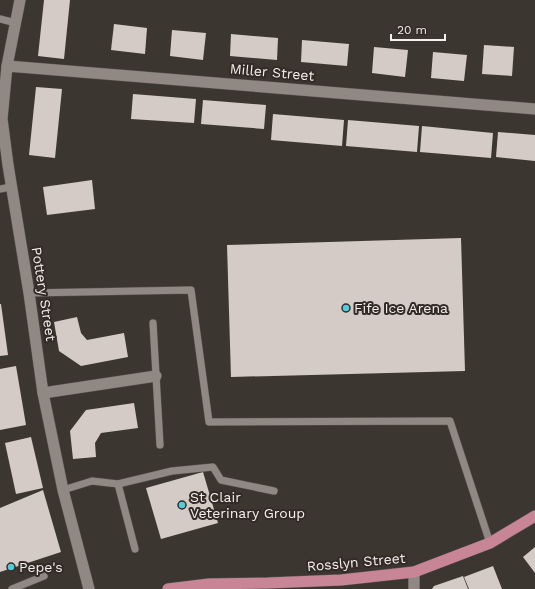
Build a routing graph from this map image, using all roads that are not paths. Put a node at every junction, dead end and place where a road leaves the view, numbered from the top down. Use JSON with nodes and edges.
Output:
{"nodes":[{"id":1,"x":20,"y":0,"type":"edge"},
{"id":2,"x":0,"y":19,"type":"edge"},
{"id":3,"x":16,"y":23,"type":"junction"},
{"id":4,"x":8,"y":66,"type":"junction"},
{"id":5,"x":535,"y":109,"type":"edge"},
{"id":6,"x":1,"y":119,"type":"edge"},
{"id":7,"x":11,"y":187,"type":"junction"},
{"id":8,"x":0,"y":189,"type":"edge"},
{"id":9,"x":29,"y":293,"type":"junction"},
{"id":10,"x":153,"y":323,"type":"dead end"},
{"id":11,"x":156,"y":376,"type":"junction"},
{"id":12,"x":43,"y":393,"type":"junction"},
{"id":13,"x":160,"y":445,"type":"dead end"},
{"id":14,"x":118,"y":484,"type":"junction"},
{"id":15,"x":63,"y":490,"type":"junction"},
{"id":16,"x":274,"y":491,"type":"dead end"},
{"id":17,"x":535,"y":516,"type":"edge"},
{"id":18,"x":490,"y":543,"type":"junction"},
{"id":19,"x":135,"y":549,"type":"dead end"},
{"id":20,"x":414,"y":572,"type":"junction"},
{"id":21,"x":44,"y":576,"type":"dead end"},
{"id":22,"x":12,"y":589,"type":"edge"},
{"id":23,"x":89,"y":589,"type":"edge"},
{"id":24,"x":168,"y":589,"type":"edge"},
{"id":25,"x":414,"y":589,"type":"edge"}],
"edges":[{"from":1,"to":3,"type":"street","name":"Pottery Street"},
{"from":2,"to":3,"type":"lane"},
{"from":3,"to":4,"type":"street","name":"Pottery Street"},
{"from":4,"to":5,"type":"street","name":"Miller Street"},
{"from":4,"to":6,"type":"street","name":"Pottery Street"},
{"from":6,"to":7,"type":"street","name":"Pottery Street"},
{"from":7,"to":8,"type":"lane"},
{"from":7,"to":9,"type":"street","name":"Pottery Street"},
{"from":9,"to":12,"type":"street","name":"Pottery Street"},
{"from":9,"to":18,"type":"lane"},
{"from":10,"to":11,"type":"lane"},
{"from":11,"to":12,"type":"street"},
{"from":11,"to":13,"type":"lane"},
{"from":12,"to":15,"type":"street","name":"Pottery Street"},
{"from":14,"to":15,"type":"lane"},
{"from":14,"to":16,"type":"lane"},
{"from":14,"to":19,"type":"lane"},
{"from":15,"to":23,"type":"street","name":"Pottery Street"},
{"from":17,"to":18,"type":"main road","name":"Rosslyn Street"},
{"from":18,"to":20,"type":"main road","name":"Rosslyn Street"},
{"from":20,"to":24,"type":"main road","name":"Rosslyn Street"},
{"from":20,"to":25,"type":"street"},
{"from":21,"to":22,"type":"lane"}]}
